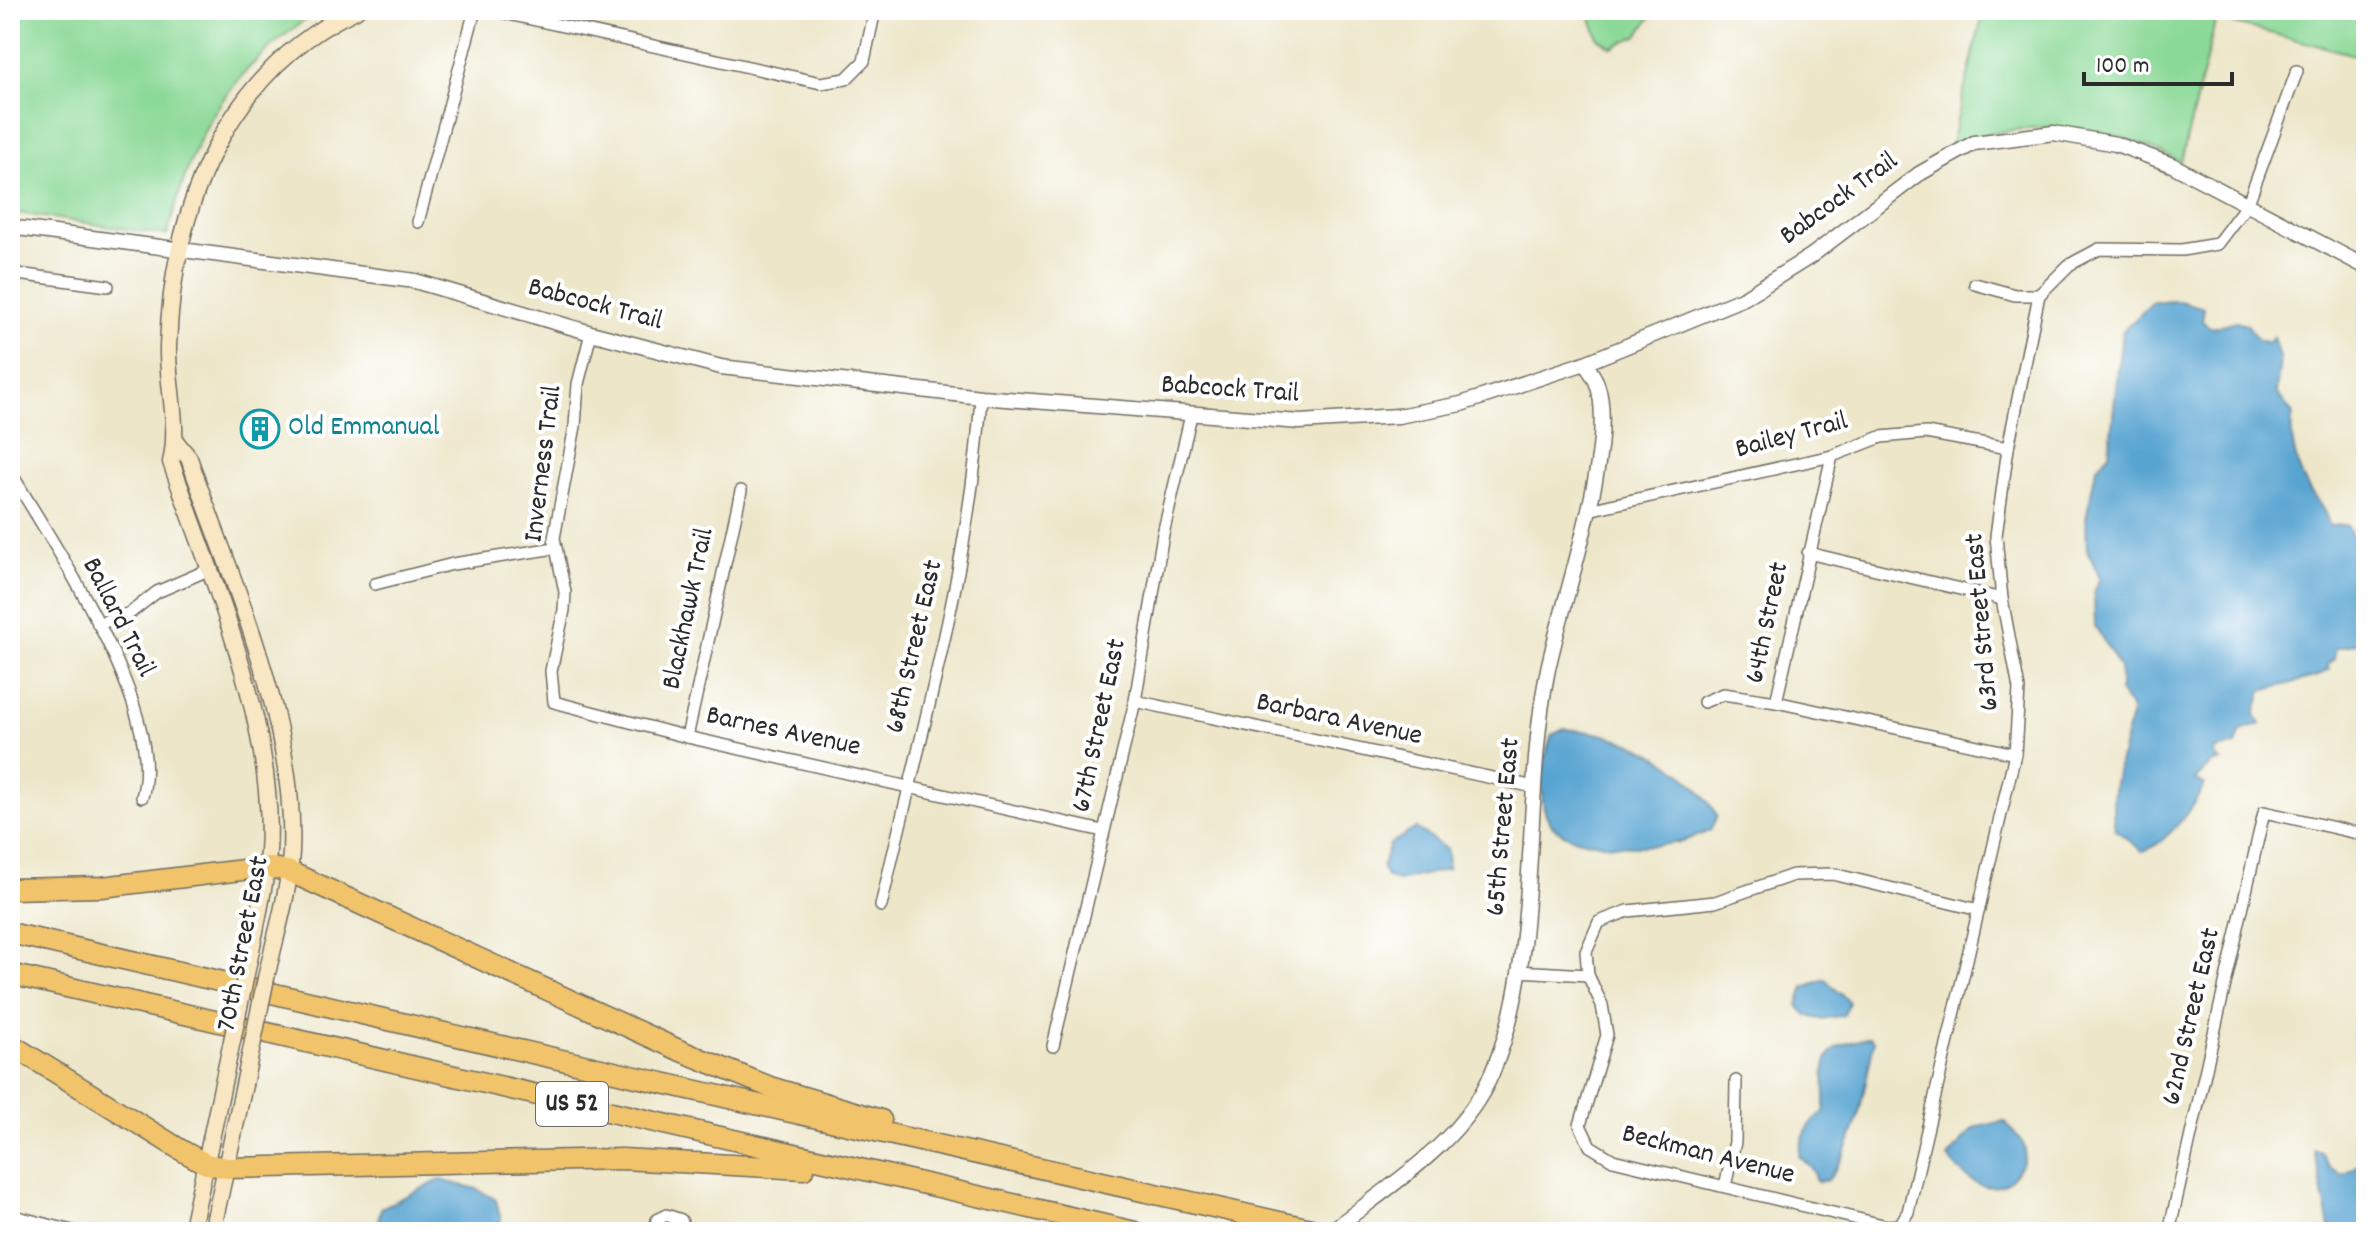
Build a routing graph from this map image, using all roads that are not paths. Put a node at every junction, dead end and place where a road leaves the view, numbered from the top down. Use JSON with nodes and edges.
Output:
{"nodes":[{"id":1,"x":356,"y":10,"type":"edge"},
{"id":2,"x":475,"y":10,"type":"edge"},
{"id":3,"x":491,"y":10,"type":"edge"},
{"id":4,"x":875,"y":10,"type":"edge"},
{"id":5,"x":2297,"y":71,"type":"dead end"},
{"id":6,"x":2248,"y":203,"type":"junction"},
{"id":7,"x":418,"y":222,"type":"dead end"},
{"id":8,"x":10,"y":227,"type":"edge"},
{"id":9,"x":180,"y":250,"type":"junction"},
{"id":10,"x":2366,"y":267,"type":"edge"},
{"id":11,"x":10,"y":273,"type":"edge"},
{"id":12,"x":1975,"y":284,"type":"dead end"},
{"id":13,"x":108,"y":286,"type":"dead end"},
{"id":14,"x":2039,"y":295,"type":"junction"},
{"id":15,"x":591,"y":333,"type":"junction"},
{"id":16,"x":1585,"y":363,"type":"junction"},
{"id":17,"x":981,"y":397,"type":"junction"},
{"id":18,"x":1191,"y":415,"type":"junction"},
{"id":19,"x":176,"y":442,"type":"junction"},
{"id":20,"x":2008,"y":448,"type":"junction"},
{"id":21,"x":1832,"y":456,"type":"junction"},
{"id":22,"x":10,"y":471,"type":"edge"},
{"id":23,"x":741,"y":491,"type":"dead end"},
{"id":24,"x":1588,"y":510,"type":"junction"},
{"id":25,"x":555,"y":548,"type":"junction"},
{"id":26,"x":1808,"y":553,"type":"junction"},
{"id":27,"x":208,"y":570,"type":"junction"},
{"id":28,"x":375,"y":584,"type":"dead end"},
{"id":29,"x":2002,"y":599,"type":"junction"},
{"id":30,"x":98,"y":624,"type":"junction"},
{"id":31,"x":1135,"y":701,"type":"junction"},
{"id":32,"x":1704,"y":702,"type":"dead end"},
{"id":33,"x":1776,"y":702,"type":"junction"},
{"id":34,"x":687,"y":737,"type":"junction"},
{"id":35,"x":2015,"y":754,"type":"junction"},
{"id":36,"x":909,"y":786,"type":"junction"},
{"id":37,"x":1534,"y":787,"type":"junction"},
{"id":38,"x":142,"y":797,"type":"dead end"},
{"id":39,"x":1103,"y":831,"type":"junction"},
{"id":40,"x":2366,"y":835,"type":"edge"},
{"id":41,"x":267,"y":867,"type":"junction"},
{"id":42,"x":288,"y":871,"type":"junction"},
{"id":43,"x":10,"y":889,"type":"edge"},
{"id":44,"x":881,"y":906,"type":"dead end"},
{"id":45,"x":1979,"y":910,"type":"junction"},
{"id":46,"x":10,"y":933,"type":"edge"},
{"id":47,"x":1518,"y":971,"type":"junction"},
{"id":48,"x":10,"y":974,"type":"edge"},
{"id":49,"x":1588,"y":975,"type":"junction"},
{"id":50,"x":10,"y":1044,"type":"edge"},
{"id":51,"x":1053,"y":1046,"type":"dead end"},
{"id":52,"x":1736,"y":1081,"type":"dead end"},
{"id":53,"x":932,"y":1142,"type":"junction"},
{"id":54,"x":216,"y":1166,"type":"junction"},
{"id":55,"x":885,"y":1176,"type":"junction"},
{"id":56,"x":1725,"y":1186,"type":"junction"},
{"id":57,"x":10,"y":1215,"type":"edge"},
{"id":58,"x":1900,"y":1225,"type":"joint"},
{"id":59,"x":76,"y":1232,"type":"edge"},
{"id":60,"x":191,"y":1232,"type":"edge"},
{"id":61,"x":212,"y":1232,"type":"edge"},
{"id":62,"x":653,"y":1232,"type":"edge"},
{"id":63,"x":685,"y":1232,"type":"edge"},
{"id":64,"x":1135,"y":1232,"type":"edge"},
{"id":65,"x":1324,"y":1232,"type":"edge"},
{"id":66,"x":1330,"y":1232,"type":"edge"},
{"id":67,"x":2169,"y":1232,"type":"edge"}],
"edges":[{"from":1,"to":9,"type":"main road","name":"70th Street East"},
{"from":2,"to":7,"type":"street"},
{"from":3,"to":4,"type":"street"},
{"from":5,"to":6,"type":"street"},
{"from":6,"to":10,"type":"street","name":"Babcock Trail"},
{"from":6,"to":14,"type":"street"},
{"from":6,"to":16,"type":"street","name":"Babcock Trail"},
{"from":8,"to":9,"type":"street","name":"Babcock Trail"},
{"from":9,"to":15,"type":"street","name":"Babcock Trail"},
{"from":9,"to":19,"type":"main road","name":"70th Street East"},
{"from":11,"to":13,"type":"street"},
{"from":12,"to":14,"type":"street"},
{"from":14,"to":20,"type":"street","name":"63rd Street East"},
{"from":15,"to":17,"type":"street","name":"Babcock Trail"},
{"from":15,"to":25,"type":"street","name":"Inverness Trail"},
{"from":16,"to":18,"type":"street","name":"Babcock Trail"},
{"from":16,"to":24,"type":"street","name":"65th Street East"},
{"from":17,"to":18,"type":"street","name":"Babcock Trail"},
{"from":17,"to":36,"type":"street","name":"68th Street East"},
{"from":18,"to":31,"type":"street","name":"67th Street East"},
{"from":19,"to":27,"type":"main road","name":"70th Street East"},
{"from":19,"to":42,"type":"main road","name":"70th Street East"},
{"from":20,"to":21,"type":"street","name":"Bailey Trail"},
{"from":20,"to":29,"type":"street","name":"63rd Street East"},
{"from":21,"to":24,"type":"street","name":"Bailey Trail"},
{"from":21,"to":26,"type":"street","name":"64th Street"},
{"from":22,"to":30,"type":"street","name":"Ballard Trail"},
{"from":23,"to":34,"type":"street","name":"Blackhawk Trail"},
{"from":24,"to":37,"type":"street","name":"65th Street East"},
{"from":25,"to":28,"type":"street"},
{"from":25,"to":34,"type":"street","name":"Inverness Trail"},
{"from":26,"to":29,"type":"street"},
{"from":26,"to":33,"type":"street","name":"64th Street"},
{"from":27,"to":30,"type":"street"},
{"from":27,"to":41,"type":"main road","name":"70th Street East"},
{"from":29,"to":35,"type":"street","name":"63rd Street East"},
{"from":30,"to":38,"type":"street","name":"Ballard Trail"},
{"from":31,"to":37,"type":"street","name":"Barbara Avenue"},
{"from":31,"to":39,"type":"street","name":"67th Street East"},
{"from":32,"to":33,"type":"street"},
{"from":33,"to":35,"type":"street"},
{"from":34,"to":36,"type":"street","name":"Barnes Avenue"},
{"from":35,"to":45,"type":"street","name":"63rd Street East"},
{"from":36,"to":39,"type":"street","name":"Barnes Avenue"},
{"from":36,"to":44,"type":"street","name":"68th Street East"},
{"from":37,"to":47,"type":"street","name":"65th Street East"},
{"from":39,"to":51,"type":"street","name":"67th Street East"},
{"from":40,"to":67,"type":"street","name":"62nd Street East"},
{"from":41,"to":42,"type":"highway"},
{"from":41,"to":43,"type":"highway"},
{"from":41,"to":54,"type":"main road","name":"70th Street East","bridge":true},
{"from":42,"to":53,"type":"highway"},
{"from":42,"to":54,"type":"main road","name":"70th Street East","bridge":true},
{"from":45,"to":49,"type":"street"},
{"from":45,"to":58,"type":"street","name":"63rd Street East"},
{"from":46,"to":53,"type":"highway","number":"US 52"},
{"from":47,"to":49,"type":"street"},
{"from":47,"to":66,"type":"street","name":"65th Street East"},
{"from":48,"to":55,"type":"highway","number":"US 52"},
{"from":49,"to":56,"type":"street","name":"Beckman Avenue"},
{"from":50,"to":54,"type":"highway"},
{"from":52,"to":56,"type":"street"},
{"from":53,"to":65,"type":"highway","number":"US 52"},
{"from":54,"to":55,"type":"highway"},
{"from":54,"to":60,"type":"main road","name":"70th Street East"},
{"from":54,"to":61,"type":"main road","name":"70th Street East"},
{"from":55,"to":64,"type":"highway","number":"US 52"},
{"from":56,"to":58,"type":"street","name":"Beckman Avenue"},
{"from":57,"to":59,"type":"street"},
{"from":62,"to":63,"type":"street"}]}
